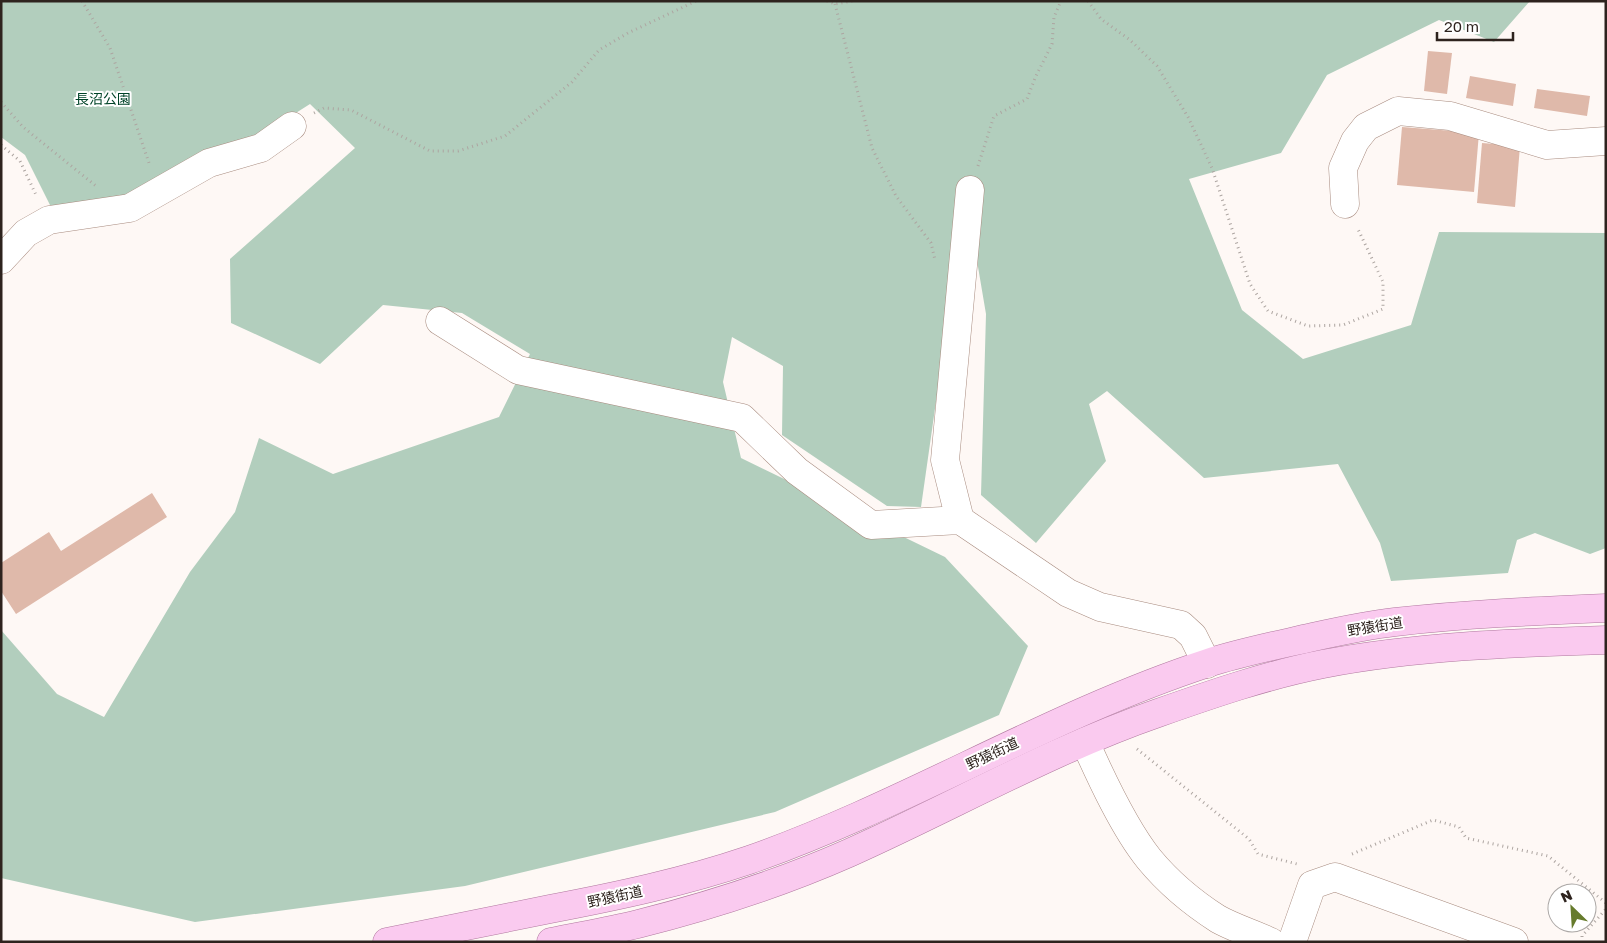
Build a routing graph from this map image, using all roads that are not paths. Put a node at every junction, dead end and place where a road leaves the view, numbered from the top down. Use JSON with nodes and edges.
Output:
{"nodes":[{"id":1,"x":292,"y":126,"type":"road end"},
{"id":2,"x":1606,"y":140,"type":"edge"},
{"id":3,"x":970,"y":190,"type":"road end"},
{"id":4,"x":1345,"y":204,"type":"road end"},
{"id":5,"x":1,"y":260,"type":"edge"},
{"id":6,"x":440,"y":322,"type":"dead end"},
{"id":7,"x":960,"y":520,"type":"junction"},
{"id":8,"x":1606,"y":608,"type":"edge"},
{"id":9,"x":1606,"y":640,"type":"edge"},
{"id":10,"x":1207,"y":664,"type":"junction"},
{"id":11,"x":1084,"y":742,"type":"junction"},
{"id":12,"x":387,"y":942,"type":"edge"},
{"id":13,"x":551,"y":942,"type":"edge"},
{"id":14,"x":1271,"y":942,"type":"edge"},
{"id":15,"x":1292,"y":942,"type":"edge"},
{"id":16,"x":1514,"y":942,"type":"edge"}],
"edges":[{"from":1,"to":5,"type":"street"},
{"from":2,"to":4,"type":"street"},
{"from":3,"to":7,"type":"street"},
{"from":6,"to":7,"type":"street"},
{"from":7,"to":10,"type":"street"},
{"from":8,"to":10,"type":"main road","name":"野猿街道"},
{"from":9,"to":11,"type":"main road"},
{"from":10,"to":12,"type":"main road","name":"野猿街道"},
{"from":11,"to":13,"type":"main road"},
{"from":11,"to":14,"type":"street"},
{"from":15,"to":16,"type":"street"}]}
